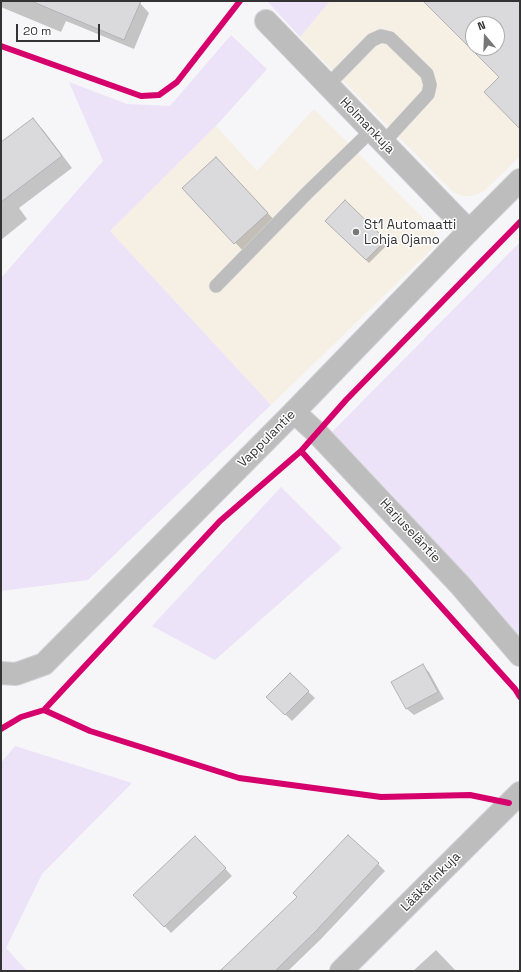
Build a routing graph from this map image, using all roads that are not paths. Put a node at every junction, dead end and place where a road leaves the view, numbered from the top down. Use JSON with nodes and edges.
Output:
{"nodes":[{"id":1,"x":266,"y":21,"type":"dead end"},
{"id":2,"x":328,"y":85,"type":"junction"},
{"id":3,"x":377,"y":136,"type":"junction"},
{"id":4,"x":520,"y":180,"type":"edge"},
{"id":5,"x":469,"y":231,"type":"junction"},
{"id":6,"x":216,"y":286,"type":"dead end"},
{"id":7,"x":294,"y":412,"type":"junction"},
{"id":8,"x":520,"y":655,"type":"edge"},
{"id":9,"x":1,"y":673,"type":"edge"},
{"id":10,"x":520,"y":792,"type":"edge"},
{"id":11,"x":342,"y":971,"type":"edge"}],
"edges":[{"from":1,"to":2,"type":"street","name":"Holmankuja"},
{"from":2,"to":3,"type":"street","name":"Holmankuja"},
{"from":2,"to":3,"type":"lane"},
{"from":3,"to":5,"type":"street","name":"Holmankuja"},
{"from":3,"to":6,"type":"lane"},
{"from":4,"to":5,"type":"street","name":"Vappulantie"},
{"from":5,"to":7,"type":"street","name":"Vappulantie"},
{"from":7,"to":8,"type":"street","name":"Harjuseläntie"},
{"from":7,"to":9,"type":"street","name":"Vappulantie"},
{"from":10,"to":11,"type":"street","name":"Lääkärinkuja"}]}
